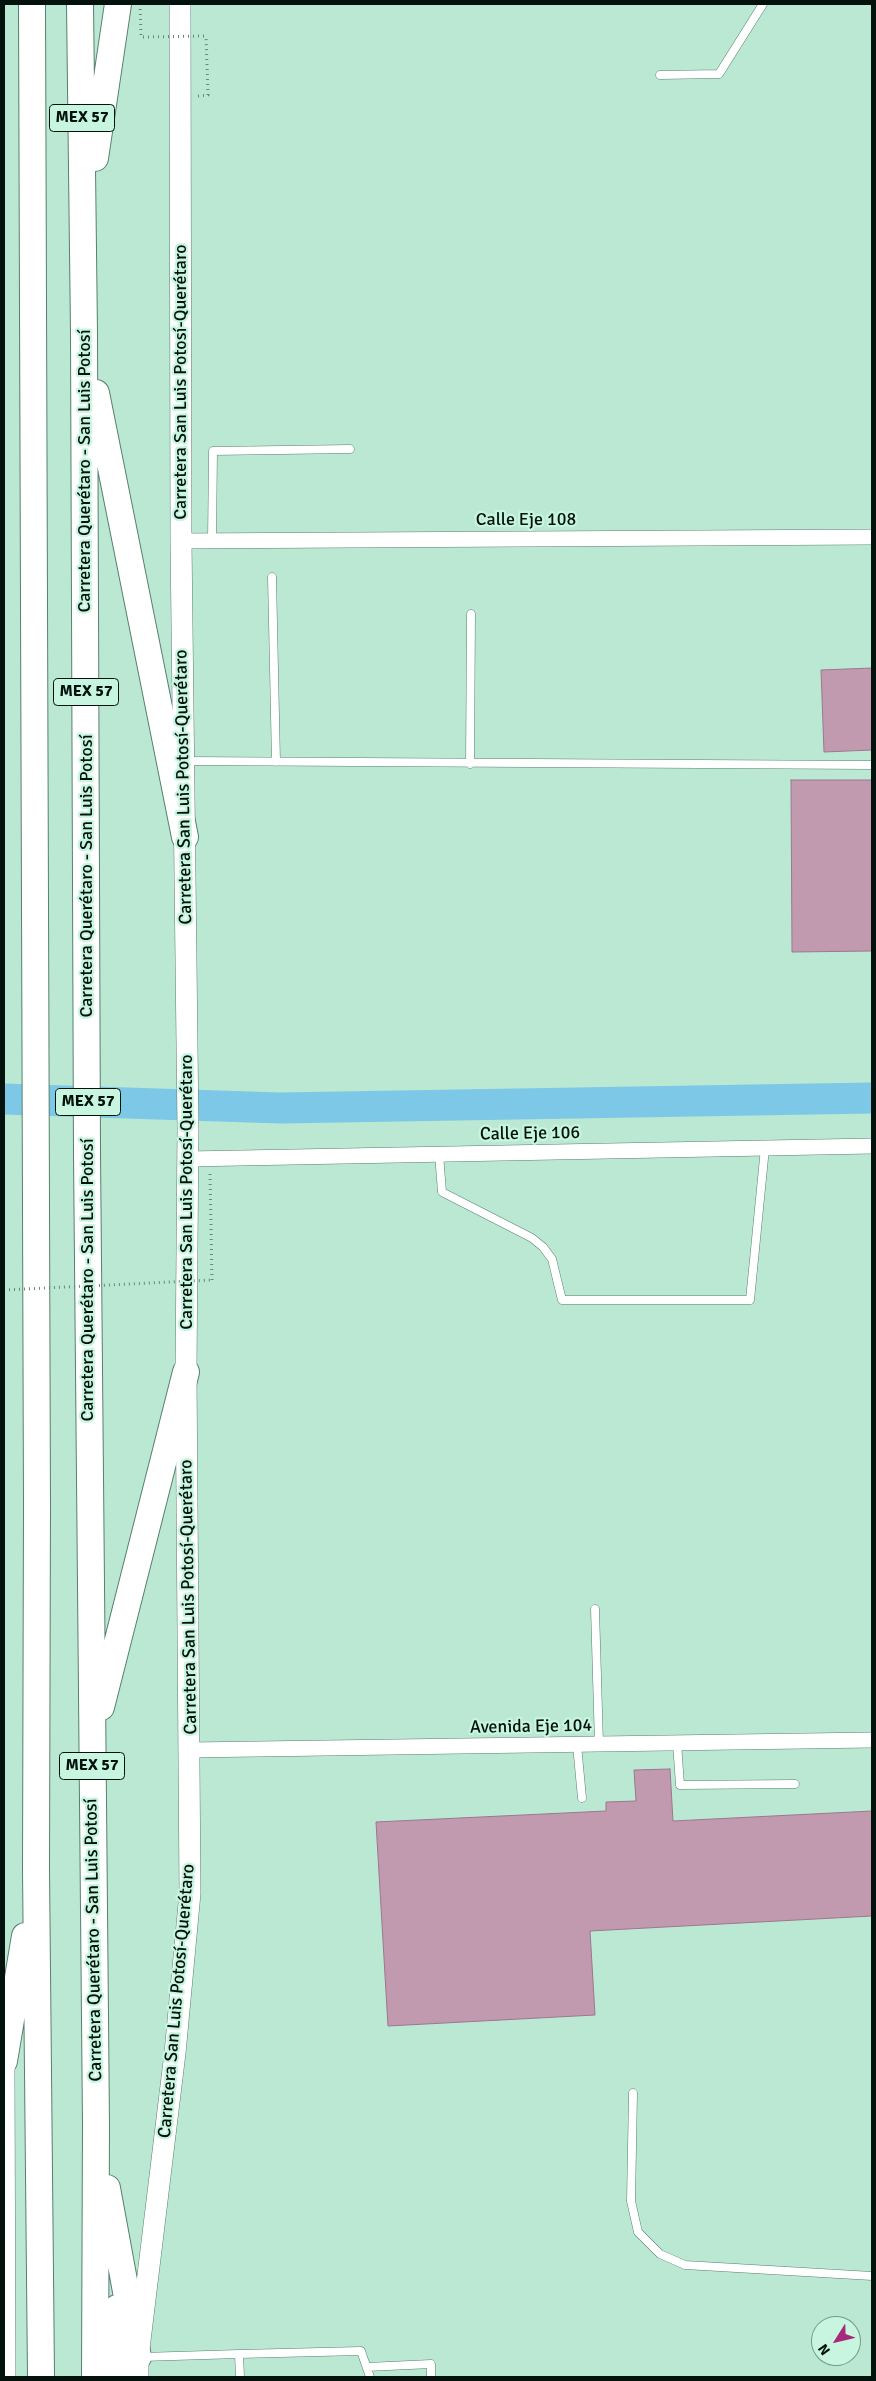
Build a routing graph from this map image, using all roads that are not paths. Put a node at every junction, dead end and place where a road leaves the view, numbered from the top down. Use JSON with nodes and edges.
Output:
{"nodes":[{"id":1,"x":32,"y":4,"type":"edge"},
{"id":2,"x":80,"y":4,"type":"edge"},
{"id":3,"x":118,"y":4,"type":"edge"},
{"id":4,"x":180,"y":4,"type":"edge"},
{"id":5,"x":763,"y":4,"type":"edge"},
{"id":6,"x":660,"y":75,"type":"dead end"},
{"id":7,"x":84,"y":233,"type":"junction"},
{"id":8,"x":84,"y":333,"type":"junction"},
{"id":9,"x":350,"y":449,"type":"dead end"},
{"id":10,"x":872,"y":537,"type":"edge"},
{"id":11,"x":181,"y":541,"type":"junction"},
{"id":12,"x":212,"y":541,"type":"junction"},
{"id":13,"x":272,"y":577,"type":"dead end"},
{"id":14,"x":471,"y":614,"type":"dead end"},
{"id":15,"x":184,"y":761,"type":"junction"},
{"id":16,"x":276,"y":762,"type":"junction"},
{"id":17,"x":470,"y":764,"type":"junction"},
{"id":18,"x":872,"y":765,"type":"edge"},
{"id":19,"x":184,"y":837,"type":"junction"},
{"id":20,"x":872,"y":1146,"type":"edge"},
{"id":21,"x":765,"y":1148,"type":"junction"},
{"id":22,"x":439,"y":1154,"type":"junction"},
{"id":23,"x":188,"y":1159,"type":"junction"},
{"id":24,"x":186,"y":1372,"type":"junction"},
{"id":25,"x":595,"y":1609,"type":"dead end"},
{"id":26,"x":872,"y":1740,"type":"edge"},
{"id":27,"x":92,"y":1742,"type":"junction"},
{"id":28,"x":677,"y":1743,"type":"junction"},
{"id":29,"x":599,"y":1744,"type":"junction"},
{"id":30,"x":577,"y":1745,"type":"junction"},
{"id":31,"x":190,"y":1750,"type":"junction"},
{"id":32,"x":795,"y":1784,"type":"dead end"},
{"id":33,"x":582,"y":1798,"type":"dead end"},
{"id":34,"x":36,"y":1869,"type":"junction"},
{"id":35,"x":4,"y":2061,"type":"edge"},
{"id":36,"x":4,"y":2068,"type":"edge"},
{"id":37,"x":633,"y":2093,"type":"dead end"},
{"id":38,"x":4,"y":2125,"type":"edge"},
{"id":39,"x":96,"y":2126,"type":"junction"},
{"id":40,"x":4,"y":2213,"type":"edge"},
{"id":41,"x":118,"y":2245,"type":"junction"},
{"id":42,"x":872,"y":2276,"type":"edge"},
{"id":43,"x":240,"y":2354,"type":"junction"},
{"id":44,"x":138,"y":2367,"type":"edge"},
{"id":45,"x":367,"y":2367,"type":"junction"},
{"id":46,"x":5,"y":2377,"type":"edge"},
{"id":47,"x":41,"y":2377,"type":"edge"},
{"id":48,"x":95,"y":2377,"type":"edge"},
{"id":49,"x":117,"y":2377,"type":"edge"},
{"id":50,"x":240,"y":2377,"type":"edge"},
{"id":51,"x":370,"y":2377,"type":"edge"},
{"id":52,"x":431,"y":2377,"type":"edge"}],
"edges":[{"from":1,"to":34,"type":"highway","number":"MEX 57"},
{"from":2,"to":7,"type":"highway","name":"Carretera Querétaro - San Luis Potosí","number":"MEX 57"},
{"from":3,"to":7,"type":"highway"},
{"from":4,"to":11,"type":"main road","name":"Carretera San Luis Potosí-Querétaro"},
{"from":5,"to":6,"type":"lane"},
{"from":7,"to":8,"type":"highway","name":"Carretera Querétaro - San Luis Potosí","number":"MEX 57"},
{"from":8,"to":19,"type":"highway"},
{"from":8,"to":27,"type":"highway","name":"Carretera Querétaro - San Luis Potosí","number":"MEX 57"},
{"from":9,"to":12,"type":"lane"},
{"from":10,"to":12,"type":"street","name":"Calle Eje 108"},
{"from":11,"to":12,"type":"street","name":"Calle Eje 108"},
{"from":11,"to":15,"type":"main road","name":"Carretera San Luis Potosí-Querétaro"},
{"from":13,"to":16,"type":"lane"},
{"from":14,"to":17,"type":"lane"},
{"from":15,"to":16,"type":"lane"},
{"from":15,"to":19,"type":"main road","name":"Carretera San Luis Potosí-Querétaro"},
{"from":16,"to":17,"type":"lane"},
{"from":17,"to":18,"type":"lane"},
{"from":19,"to":23,"type":"main road","name":"Carretera San Luis Potosí-Querétaro"},
{"from":20,"to":21,"type":"street","name":"Calle Eje 106"},
{"from":21,"to":22,"type":"street","name":"Calle Eje 106"},
{"from":21,"to":22,"type":"lane"},
{"from":22,"to":23,"type":"street","name":"Calle Eje 106"},
{"from":23,"to":24,"type":"main road","name":"Carretera San Luis Potosí-Querétaro"},
{"from":24,"to":27,"type":"highway"},
{"from":24,"to":31,"type":"main road","name":"Carretera San Luis Potosí-Querétaro"},
{"from":25,"to":29,"type":"lane"},
{"from":26,"to":28,"type":"street","name":"Avenida Eje 104"},
{"from":27,"to":39,"type":"highway","name":"Carretera Querétaro - San Luis Potosí","number":"MEX 57"},
{"from":28,"to":29,"type":"street","name":"Avenida Eje 104"},
{"from":28,"to":32,"type":"lane"},
{"from":29,"to":30,"type":"street","name":"Avenida Eje 104"},
{"from":30,"to":31,"type":"street","name":"Avenida Eje 104"},
{"from":30,"to":33,"type":"lane"},
{"from":31,"to":44,"type":"main road","name":"Carretera San Luis Potosí-Querétaro"},
{"from":34,"to":35,"type":"highway"},
{"from":34,"to":47,"type":"highway","number":"MEX 57"},
{"from":36,"to":38,"type":"main road"},
{"from":37,"to":42,"type":"lane"},
{"from":38,"to":40,"type":"main road"},
{"from":39,"to":41,"type":"highway"},
{"from":39,"to":48,"type":"highway","name":"Carretera Querétaro - San Luis Potosí","number":"MEX 57"},
{"from":40,"to":46,"type":"main road"},
{"from":41,"to":44,"type":"highway"},
{"from":41,"to":49,"type":"highway"},
{"from":43,"to":44,"type":"lane"},
{"from":43,"to":45,"type":"lane"},
{"from":43,"to":50,"type":"lane"},
{"from":45,"to":51,"type":"lane"},
{"from":45,"to":52,"type":"lane"}]}
